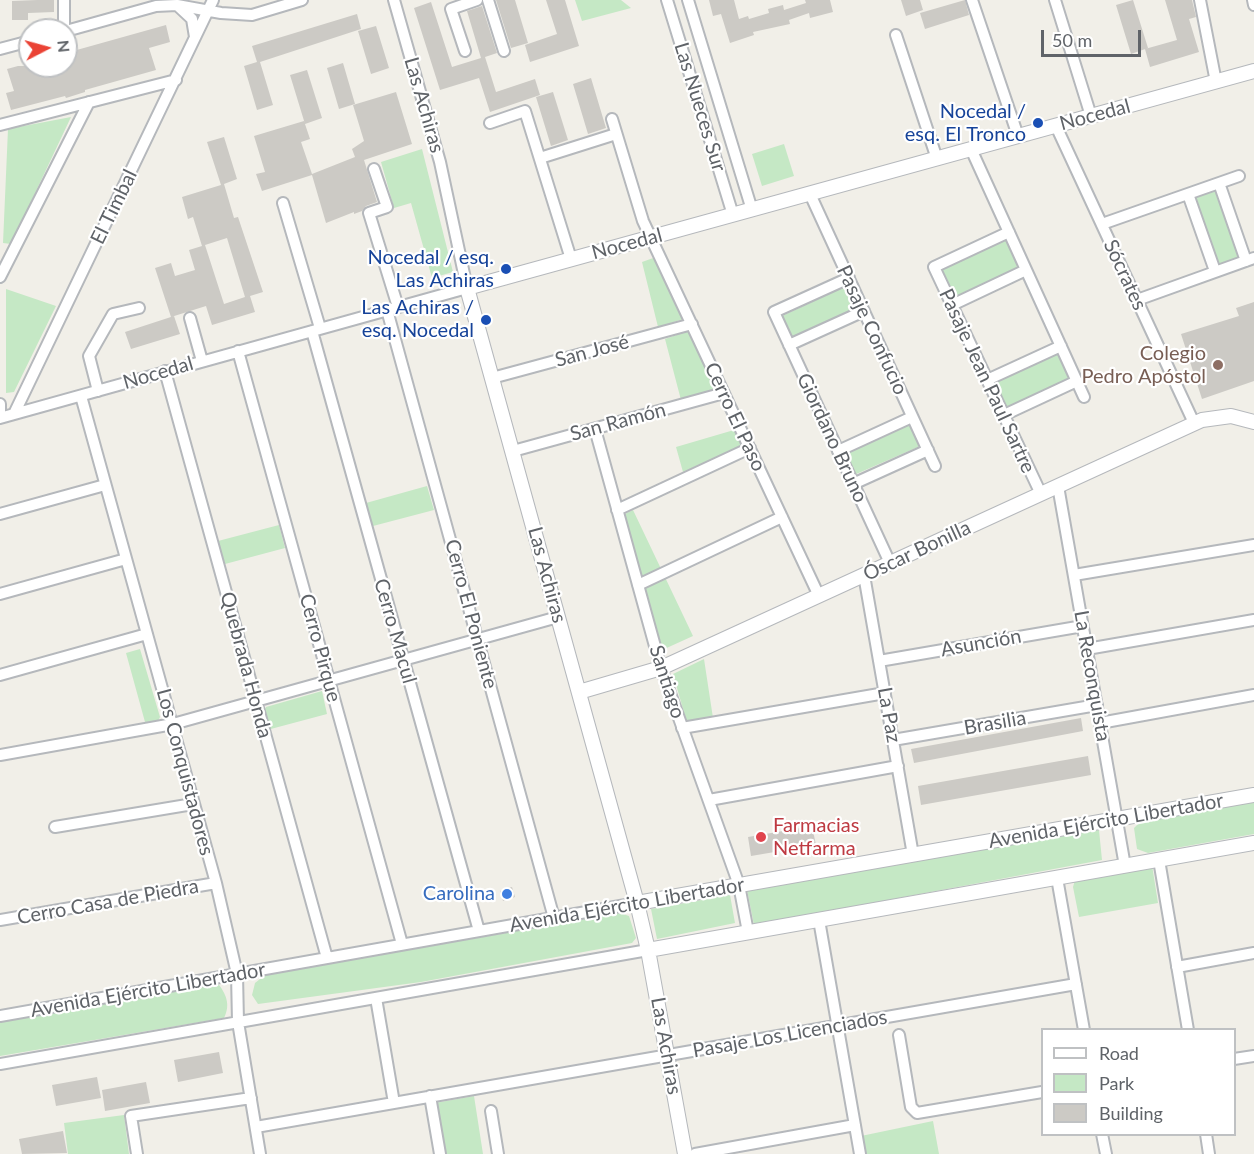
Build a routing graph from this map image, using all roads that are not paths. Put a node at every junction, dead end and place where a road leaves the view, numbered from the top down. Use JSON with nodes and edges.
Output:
{"nodes":[{"id":1,"x":64,"y":0,"type":"edge"},
{"id":2,"x":129,"y":0,"type":"edge"},
{"id":3,"x":302,"y":0,"type":"edge"},
{"id":4,"x":394,"y":0,"type":"edge"},
{"id":5,"x":477,"y":0,"type":"edge"},
{"id":6,"x":488,"y":0,"type":"edge"},
{"id":7,"x":667,"y":0,"type":"edge"},
{"id":8,"x":687,"y":0,"type":"edge"},
{"id":9,"x":972,"y":0,"type":"edge"},
{"id":10,"x":1054,"y":0,"type":"edge"},
{"id":11,"x":1200,"y":0,"type":"edge"},
{"id":12,"x":1253,"y":0,"type":"edge"},
{"id":13,"x":193,"y":4,"type":"edge"},
{"id":14,"x":177,"y":5,"type":"junction"},
{"id":15,"x":211,"y":5,"type":"edge"},
{"id":16,"x":1254,"y":5,"type":"edge"},
{"id":17,"x":129,"y":13,"type":"junction"},
{"id":18,"x":65,"y":18,"type":"edge"},
{"id":19,"x":78,"y":27,"type":"edge"},
{"id":20,"x":896,"y":36,"type":"dead end"},
{"id":21,"x":195,"y":40,"type":"junction"},
{"id":22,"x":18,"y":44,"type":"edge"},
{"id":23,"x":0,"y":49,"type":"edge"},
{"id":24,"x":465,"y":51,"type":"dead end"},
{"id":25,"x":504,"y":51,"type":"dead end"},
{"id":26,"x":1254,"y":71,"type":"edge"},
{"id":27,"x":176,"y":80,"type":"junction"},
{"id":28,"x":1216,"y":82,"type":"junction"},
{"id":29,"x":89,"y":102,"type":"junction"},
{"id":30,"x":1091,"y":116,"type":"junction"},
{"id":31,"x":612,"y":119,"type":"dead end"},
{"id":32,"x":490,"y":123,"type":"dead end"},
{"id":33,"x":0,"y":125,"type":"edge"},
{"id":34,"x":1056,"y":126,"type":"junction"},
{"id":35,"x":616,"y":134,"type":"junction"},
{"id":36,"x":1018,"y":136,"type":"junction"},
{"id":37,"x":971,"y":149,"type":"junction"},
{"id":38,"x":540,"y":158,"type":"junction"},
{"id":39,"x":937,"y":159,"type":"junction"},
{"id":40,"x":374,"y":169,"type":"dead end"},
{"id":41,"x":1239,"y":176,"type":"dead end"},
{"id":42,"x":1219,"y":183,"type":"junction"},
{"id":43,"x":810,"y":194,"type":"junction"},
{"id":44,"x":1188,"y":194,"type":"junction"},
{"id":45,"x":283,"y":203,"type":"dead end"},
{"id":46,"x":752,"y":210,"type":"junction"},
{"id":47,"x":733,"y":215,"type":"junction"},
{"id":48,"x":1102,"y":224,"type":"junction"},
{"id":49,"x":1009,"y":232,"type":"junction"},
{"id":50,"x":652,"y":237,"type":"junction"},
{"id":51,"x":1250,"y":259,"type":"edge"},
{"id":52,"x":571,"y":260,"type":"junction"},
{"id":53,"x":1026,"y":270,"type":"junction"},
{"id":54,"x":1215,"y":272,"type":"junction"},
{"id":55,"x":0,"y":277,"type":"edge"},
{"id":56,"x":849,"y":278,"type":"junction"},
{"id":57,"x":467,"y":288,"type":"junction"},
{"id":58,"x":1137,"y":300,"type":"junction"},
{"id":59,"x":952,"y":305,"type":"junction"},
{"id":60,"x":398,"y":307,"type":"junction"},
{"id":61,"x":140,"y":308,"type":"dead end"},
{"id":62,"x":387,"y":310,"type":"junction"},
{"id":63,"x":864,"y":310,"type":"junction"},
{"id":64,"x":190,"y":318,"type":"dead end"},
{"id":65,"x":692,"y":324,"type":"junction"},
{"id":66,"x":316,"y":330,"type":"junction"},
{"id":67,"x":789,"y":345,"type":"junction"},
{"id":68,"x":1061,"y":346,"type":"junction"},
{"id":69,"x":238,"y":351,"type":"junction"},
{"id":70,"x":202,"y":361,"type":"junction"},
{"id":71,"x":165,"y":371,"type":"junction"},
{"id":72,"x":492,"y":378,"type":"junction"},
{"id":73,"x":987,"y":380,"type":"junction"},
{"id":74,"x":1077,"y":381,"type":"junction"},
{"id":75,"x":98,"y":391,"type":"junction"},
{"id":76,"x":724,"y":393,"type":"junction"},
{"id":77,"x":81,"y":396,"type":"junction"},
{"id":78,"x":1084,"y":397,"type":"dead end"},
{"id":79,"x":0,"y":404,"type":"edge"},
{"id":80,"x":14,"y":414,"type":"junction"},
{"id":81,"x":1004,"y":415,"type":"junction"},
{"id":82,"x":912,"y":417,"type":"junction"},
{"id":83,"x":0,"y":418,"type":"edge"},
{"id":84,"x":1254,"y":422,"type":"edge"},
{"id":85,"x":1194,"y":423,"type":"junction"},
{"id":86,"x":595,"y":429,"type":"junction"},
{"id":87,"x":750,"y":448,"type":"junction"},
{"id":88,"x":928,"y":450,"type":"junction"},
{"id":89,"x":513,"y":451,"type":"junction"},
{"id":90,"x":838,"y":451,"type":"junction"},
{"id":91,"x":935,"y":466,"type":"dead end"},
{"id":92,"x":105,"y":484,"type":"junction"},
{"id":93,"x":853,"y":484,"type":"junction"},
{"id":94,"x":1058,"y":486,"type":"junction"},
{"id":95,"x":1041,"y":494,"type":"junction"},
{"id":96,"x":617,"y":510,"type":"junction"},
{"id":97,"x":0,"y":514,"type":"edge"},
{"id":98,"x":782,"y":518,"type":"junction"},
{"id":99,"x":1254,"y":545,"type":"edge"},
{"id":100,"x":126,"y":559,"type":"junction"},
{"id":101,"x":890,"y":563,"type":"junction"},
{"id":102,"x":864,"y":575,"type":"junction"},
{"id":103,"x":1074,"y":575,"type":"junction"},
{"id":104,"x":638,"y":585,"type":"junction"},
{"id":105,"x":0,"y":594,"type":"edge"},
{"id":106,"x":819,"y":596,"type":"junction"},
{"id":107,"x":558,"y":617,"type":"junction"},
{"id":108,"x":1254,"y":620,"type":"edge"},
{"id":109,"x":1083,"y":626,"type":"junction"},
{"id":110,"x":147,"y":634,"type":"junction"},
{"id":111,"x":478,"y":640,"type":"junction"},
{"id":112,"x":1087,"y":649,"type":"junction"},
{"id":113,"x":404,"y":661,"type":"junction"},
{"id":114,"x":879,"y":661,"type":"junction"},
{"id":115,"x":661,"y":668,"type":"junction"},
{"id":116,"x":0,"y":675,"type":"edge"},
{"id":117,"x":329,"y":681,"type":"junction"},
{"id":118,"x":579,"y":692,"type":"junction"},
{"id":119,"x":885,"y":693,"type":"junction"},
{"id":120,"x":1254,"y":695,"type":"edge"},
{"id":121,"x":256,"y":702,"type":"junction"},
{"id":122,"x":1097,"y":705,"type":"junction"},
{"id":123,"x":1100,"y":723,"type":"junction"},
{"id":124,"x":173,"y":724,"type":"junction"},
{"id":125,"x":682,"y":728,"type":"junction"},
{"id":126,"x":893,"y":740,"type":"junction"},
{"id":127,"x":0,"y":755,"type":"edge"},
{"id":128,"x":898,"y":766,"type":"junction"},
{"id":129,"x":1254,"y":795,"type":"edge"},
{"id":130,"x":709,"y":800,"type":"junction"},
{"id":131,"x":193,"y":804,"type":"junction"},
{"id":132,"x":1117,"y":819,"type":"junction"},
{"id":133,"x":55,"y":827,"type":"dead end"},
{"id":134,"x":1254,"y":843,"type":"edge"},
{"id":135,"x":913,"y":855,"type":"junction"},
{"id":136,"x":1159,"y":860,"type":"junction"},
{"id":137,"x":1125,"y":866,"type":"junction"},
{"id":138,"x":1057,"y":878,"type":"junction"},
{"id":139,"x":216,"y":884,"type":"junction"},
{"id":140,"x":739,"y":885,"type":"junction"},
{"id":141,"x":637,"y":903,"type":"junction"},
{"id":142,"x":554,"y":918,"type":"junction"},
{"id":143,"x":0,"y":920,"type":"edge"},
{"id":144,"x":819,"y":920,"type":"junction"},
{"id":145,"x":478,"y":931,"type":"junction"},
{"id":146,"x":748,"y":932,"type":"junction"},
{"id":147,"x":402,"y":944,"type":"junction"},
{"id":148,"x":648,"y":950,"type":"junction"},
{"id":149,"x":1254,"y":953,"type":"edge"},
{"id":150,"x":327,"y":958,"type":"junction"},
{"id":151,"x":1177,"y":966,"type":"junction"},
{"id":152,"x":237,"y":974,"type":"junction"},
{"id":153,"x":1076,"y":984,"type":"junction"},
{"id":154,"x":376,"y":998,"type":"junction"},
{"id":155,"x":0,"y":1016,"type":"edge"},
{"id":156,"x":238,"y":1022,"type":"junction"},
{"id":157,"x":837,"y":1026,"type":"junction"},
{"id":158,"x":1084,"y":1028,"type":"edge"},
{"id":159,"x":1188,"y":1028,"type":"edge"},
{"id":160,"x":899,"y":1035,"type":"dead end"},
{"id":161,"x":667,"y":1055,"type":"junction"},
{"id":162,"x":1254,"y":1056,"type":"edge"},
{"id":163,"x":1236,"y":1059,"type":"edge"},
{"id":164,"x":0,"y":1064,"type":"edge"},
{"id":165,"x":1041,"y":1092,"type":"edge"},
{"id":166,"x":430,"y":1096,"type":"junction"},
{"id":167,"x":251,"y":1098,"type":"junction"},
{"id":168,"x":394,"y":1103,"type":"junction"},
{"id":169,"x":491,"y":1111,"type":"dead end"},
{"id":170,"x":855,"y":1125,"type":"junction"},
{"id":171,"x":256,"y":1127,"type":"junction"},
{"id":172,"x":1102,"y":1136,"type":"edge"},
{"id":173,"x":1206,"y":1136,"type":"edge"},
{"id":174,"x":137,"y":1154,"type":"edge"},
{"id":175,"x":260,"y":1154,"type":"edge"},
{"id":176,"x":440,"y":1154,"type":"edge"},
{"id":177,"x":498,"y":1154,"type":"edge"},
{"id":178,"x":685,"y":1154,"type":"edge"},
{"id":179,"x":695,"y":1154,"type":"edge"},
{"id":180,"x":860,"y":1154,"type":"edge"},
{"id":181,"x":1106,"y":1154,"type":"edge"},
{"id":182,"x":1209,"y":1154,"type":"edge"}],
"edges":[{"from":1,"to":18,"type":"street"},
{"from":2,"to":17,"type":"street"},
{"from":3,"to":15,"type":"street"},
{"from":4,"to":57,"type":"street","name":"Las Achiras"},
{"from":5,"to":24,"type":"street"},
{"from":6,"to":25,"type":"street"},
{"from":7,"to":47,"type":"street","name":"Las Nueces Sur"},
{"from":8,"to":46,"type":"street"},
{"from":9,"to":36,"type":"street"},
{"from":10,"to":30,"type":"street"},
{"from":11,"to":28,"type":"street"},
{"from":12,"to":16,"type":"street"},
{"from":13,"to":14,"type":"street"},
{"from":13,"to":15,"type":"street"},
{"from":14,"to":17,"type":"street"},
{"from":14,"to":21,"type":"street"},
{"from":15,"to":21,"type":"street","name":"El Timbal"},
{"from":17,"to":19,"type":"street"},
{"from":20,"to":39,"type":"street"},
{"from":21,"to":27,"type":"street","name":"El Timbal"},
{"from":22,"to":23,"type":"street"},
{"from":26,"to":28,"type":"street","name":"Nocedal"},
{"from":27,"to":29,"type":"street"},
{"from":27,"to":80,"type":"street","name":"El Timbal"},
{"from":28,"to":30,"type":"street","name":"Nocedal"},
{"from":29,"to":33,"type":"street"},
{"from":29,"to":55,"type":"street"},
{"from":30,"to":34,"type":"street","name":"Nocedal"},
{"from":31,"to":35,"type":"street","name":"Cerro El Paso"},
{"from":32,"to":38,"type":"street"},
{"from":34,"to":36,"type":"street","name":"Nocedal"},
{"from":34,"to":48,"type":"street","name":"Sócrates"},
{"from":35,"to":38,"type":"street"},
{"from":35,"to":50,"type":"street","name":"Cerro El Paso"},
{"from":36,"to":37,"type":"street","name":"Nocedal"},
{"from":37,"to":39,"type":"street","name":"Nocedal"},
{"from":37,"to":49,"type":"street"},
{"from":38,"to":52,"type":"street"},
{"from":39,"to":43,"type":"street","name":"Nocedal"},
{"from":40,"to":60,"type":"street"},
{"from":41,"to":42,"type":"street"},
{"from":42,"to":44,"type":"street"},
{"from":42,"to":51,"type":"street"},
{"from":43,"to":46,"type":"street","name":"Nocedal"},
{"from":43,"to":56,"type":"street","name":"Pasaje Confucio"},
{"from":44,"to":48,"type":"street"},
{"from":44,"to":54,"type":"street"},
{"from":45,"to":66,"type":"street","name":"Cerro Macul"},
{"from":46,"to":47,"type":"street","name":"Nocedal"},
{"from":47,"to":50,"type":"street","name":"Nocedal"},
{"from":48,"to":58,"type":"street","name":"Sócrates"},
{"from":49,"to":53,"type":"street"},
{"from":49,"to":59,"type":"street","name":"Pasaje Jean Paul Sartre"},
{"from":50,"to":52,"type":"street","name":"Nocedal"},
{"from":50,"to":65,"type":"street","name":"Cerro El Paso"},
{"from":51,"to":54,"type":"street"},
{"from":52,"to":57,"type":"street","name":"Nocedal"},
{"from":53,"to":59,"type":"street"},
{"from":53,"to":68,"type":"street"},
{"from":54,"to":58,"type":"street"},
{"from":56,"to":63,"type":"street","name":"Pasaje Confucio"},
{"from":56,"to":67,"type":"street","name":"Giordano Bruno"},
{"from":57,"to":60,"type":"street","name":"Nocedal"},
{"from":57,"to":72,"type":"street","name":"Las Achiras"},
{"from":58,"to":85,"type":"street","name":"Sócrates"},
{"from":59,"to":73,"type":"street","name":"Pasaje Jean Paul Sartre"},
{"from":60,"to":62,"type":"street","name":"Nocedal"},
{"from":61,"to":75,"type":"street"},
{"from":62,"to":66,"type":"street","name":"Nocedal"},
{"from":62,"to":111,"type":"street","name":"Cerro El Poniente"},
{"from":63,"to":67,"type":"street"},
{"from":63,"to":82,"type":"street","name":"Pasaje Confucio"},
{"from":64,"to":70,"type":"street"},
{"from":65,"to":72,"type":"street","name":"San José"},
{"from":65,"to":76,"type":"street","name":"Cerro El Paso"},
{"from":66,"to":69,"type":"street","name":"Nocedal"},
{"from":66,"to":113,"type":"street","name":"Cerro Macul"},
{"from":67,"to":90,"type":"street","name":"Giordano Bruno"},
{"from":68,"to":73,"type":"street"},
{"from":68,"to":74,"type":"street"},
{"from":69,"to":70,"type":"street","name":"Nocedal"},
{"from":69,"to":117,"type":"street","name":"Cerro Pirque"},
{"from":70,"to":71,"type":"street","name":"Nocedal"},
{"from":71,"to":75,"type":"street","name":"Nocedal"},
{"from":71,"to":121,"type":"street","name":"Quebrada Honda"},
{"from":72,"to":89,"type":"street","name":"Las Achiras"},
{"from":73,"to":81,"type":"street","name":"Pasaje Jean Paul Sartre"},
{"from":74,"to":78,"type":"street"},
{"from":74,"to":81,"type":"street"},
{"from":75,"to":77,"type":"street","name":"Nocedal"},
{"from":76,"to":86,"type":"street","name":"San Ramón"},
{"from":76,"to":87,"type":"street","name":"Cerro El Paso"},
{"from":77,"to":80,"type":"street","name":"Nocedal"},
{"from":77,"to":92,"type":"street","name":"Los Conquistadores"},
{"from":79,"to":83,"type":"street"},
{"from":80,"to":83,"type":"street","name":"Nocedal"},
{"from":81,"to":95,"type":"street","name":"Pasaje Jean Paul Sartre"},
{"from":82,"to":88,"type":"street","name":"Pasaje Confucio"},
{"from":82,"to":90,"type":"street"},
{"from":84,"to":85,"type":"street","name":"Óscar Bonilla"},
{"from":85,"to":94,"type":"street","name":"Óscar Bonilla"},
{"from":86,"to":89,"type":"street","name":"San Ramón"},
{"from":86,"to":96,"type":"street","name":"Santiago"},
{"from":87,"to":96,"type":"street"},
{"from":87,"to":98,"type":"street","name":"Cerro El Paso"},
{"from":88,"to":91,"type":"street","name":"Pasaje Confucio"},
{"from":88,"to":93,"type":"street"},
{"from":89,"to":107,"type":"street","name":"Las Achiras"},
{"from":90,"to":93,"type":"street","name":"Giordano Bruno"},
{"from":92,"to":97,"type":"street"},
{"from":92,"to":100,"type":"street","name":"Los Conquistadores"},
{"from":93,"to":101,"type":"street","name":"Giordano Bruno"},
{"from":94,"to":95,"type":"street","name":"Óscar Bonilla"},
{"from":94,"to":103,"type":"street","name":"La Reconquista"},
{"from":95,"to":101,"type":"street","name":"Óscar Bonilla"},
{"from":96,"to":104,"type":"street","name":"Santiago"},
{"from":98,"to":104,"type":"street"},
{"from":98,"to":106,"type":"street","name":"Cerro El Paso"},
{"from":99,"to":103,"type":"street"},
{"from":100,"to":105,"type":"street"},
{"from":100,"to":110,"type":"street","name":"Los Conquistadores"},
{"from":101,"to":102,"type":"street","name":"Óscar Bonilla"},
{"from":102,"to":106,"type":"street","name":"Óscar Bonilla"},
{"from":102,"to":114,"type":"street","name":"La Paz"},
{"from":103,"to":109,"type":"street","name":"La Reconquista"},
{"from":104,"to":115,"type":"street","name":"Santiago"},
{"from":106,"to":115,"type":"street","name":"Óscar Bonilla"},
{"from":107,"to":111,"type":"street"},
{"from":107,"to":118,"type":"street","name":"Las Achiras"},
{"from":108,"to":112,"type":"street"},
{"from":109,"to":112,"type":"street","name":"La Reconquista"},
{"from":109,"to":114,"type":"street","name":"Asunción"},
{"from":110,"to":116,"type":"street"},
{"from":110,"to":124,"type":"street","name":"Los Conquistadores"},
{"from":111,"to":113,"type":"street"},
{"from":111,"to":142,"type":"street","name":"Cerro El Poniente"},
{"from":112,"to":122,"type":"street","name":"La Reconquista"},
{"from":113,"to":117,"type":"street"},
{"from":113,"to":145,"type":"street","name":"Cerro Macul"},
{"from":114,"to":119,"type":"street","name":"La Paz"},
{"from":115,"to":118,"type":"street","name":"Óscar Bonilla"},
{"from":115,"to":125,"type":"street","name":"Santiago"},
{"from":117,"to":121,"type":"street"},
{"from":117,"to":147,"type":"street","name":"Cerro Pirque"},
{"from":118,"to":141,"type":"street","name":"Las Achiras"},
{"from":119,"to":125,"type":"street"},
{"from":119,"to":126,"type":"street","name":"La Paz"},
{"from":120,"to":123,"type":"street"},
{"from":121,"to":124,"type":"street"},
{"from":121,"to":150,"type":"street","name":"Quebrada Honda"},
{"from":122,"to":123,"type":"street","name":"La Reconquista"},
{"from":122,"to":126,"type":"street","name":"Brasilia"},
{"from":123,"to":132,"type":"street","name":"La Reconquista"},
{"from":124,"to":127,"type":"street"},
{"from":124,"to":131,"type":"street","name":"Los Conquistadores"},
{"from":125,"to":130,"type":"street","name":"Santiago"},
{"from":126,"to":128,"type":"street","name":"La Paz"},
{"from":128,"to":130,"type":"street"},
{"from":128,"to":135,"type":"street","name":"La Paz"},
{"from":129,"to":132,"type":"street","name":"Avenida Ejército Libertador"},
{"from":130,"to":140,"type":"street","name":"Santiago"},
{"from":131,"to":133,"type":"street"},
{"from":131,"to":139,"type":"street","name":"Los Conquistadores"},
{"from":132,"to":135,"type":"street","name":"Avenida Ejército Libertador"},
{"from":132,"to":137,"type":"street","name":"La Reconquista"},
{"from":134,"to":136,"type":"street"},
{"from":135,"to":140,"type":"street","name":"Avenida Ejército Libertador"},
{"from":136,"to":137,"type":"street"},
{"from":136,"to":151,"type":"street"},
{"from":137,"to":138,"type":"street"},
{"from":138,"to":144,"type":"street"},
{"from":138,"to":153,"type":"street"},
{"from":139,"to":143,"type":"street","name":"Cerro Casa de Piedra"},
{"from":139,"to":152,"type":"street","name":"Los Conquistadores"},
{"from":140,"to":141,"type":"street","name":"Avenida Ejército Libertador"},
{"from":140,"to":146,"type":"street","name":"Santiago"},
{"from":141,"to":142,"type":"street","name":"Avenida Ejército Libertador"},
{"from":141,"to":148,"type":"street","name":"Las Achiras"},
{"from":142,"to":145,"type":"street","name":"Avenida Ejército Libertador"},
{"from":144,"to":146,"type":"street"},
{"from":144,"to":157,"type":"street"},
{"from":145,"to":147,"type":"street","name":"Avenida Ejército Libertador"},
{"from":146,"to":148,"type":"street"},
{"from":147,"to":150,"type":"street","name":"Avenida Ejército Libertador"},
{"from":148,"to":154,"type":"street"},
{"from":148,"to":161,"type":"street","name":"Las Achiras"},
{"from":149,"to":151,"type":"street"},
{"from":150,"to":152,"type":"street","name":"Avenida Ejército Libertador"},
{"from":151,"to":159,"type":"street"},
{"from":152,"to":155,"type":"street","name":"Avenida Ejército Libertador"},
{"from":152,"to":156,"type":"street","name":"Los Conquistadores"},
{"from":153,"to":157,"type":"street","name":"Pasaje Los Licenciados"},
{"from":153,"to":158,"type":"street"},
{"from":154,"to":156,"type":"street"},
{"from":154,"to":168,"type":"street"},
{"from":156,"to":164,"type":"street"},
{"from":156,"to":167,"type":"street","name":"Los Conquistadores"},
{"from":157,"to":161,"type":"street","name":"Pasaje Los Licenciados"},
{"from":157,"to":170,"type":"street"},
{"from":160,"to":165,"type":"street"},
{"from":161,"to":166,"type":"street","name":"Pasaje Los Licenciados"},
{"from":161,"to":178,"type":"street","name":"Las Achiras"},
{"from":162,"to":163,"type":"street"},
{"from":166,"to":168,"type":"street","name":"Pasaje Los Licenciados"},
{"from":166,"to":176,"type":"street"},
{"from":167,"to":171,"type":"street","name":"Los Conquistadores"},
{"from":167,"to":174,"type":"street"},
{"from":168,"to":171,"type":"street","name":"Pasaje Los Licenciados"},
{"from":169,"to":177,"type":"street"},
{"from":170,"to":179,"type":"street"},
{"from":170,"to":180,"type":"street"},
{"from":171,"to":175,"type":"street","name":"Los Conquistadores"},
{"from":172,"to":181,"type":"street"},
{"from":173,"to":182,"type":"street"}]}
